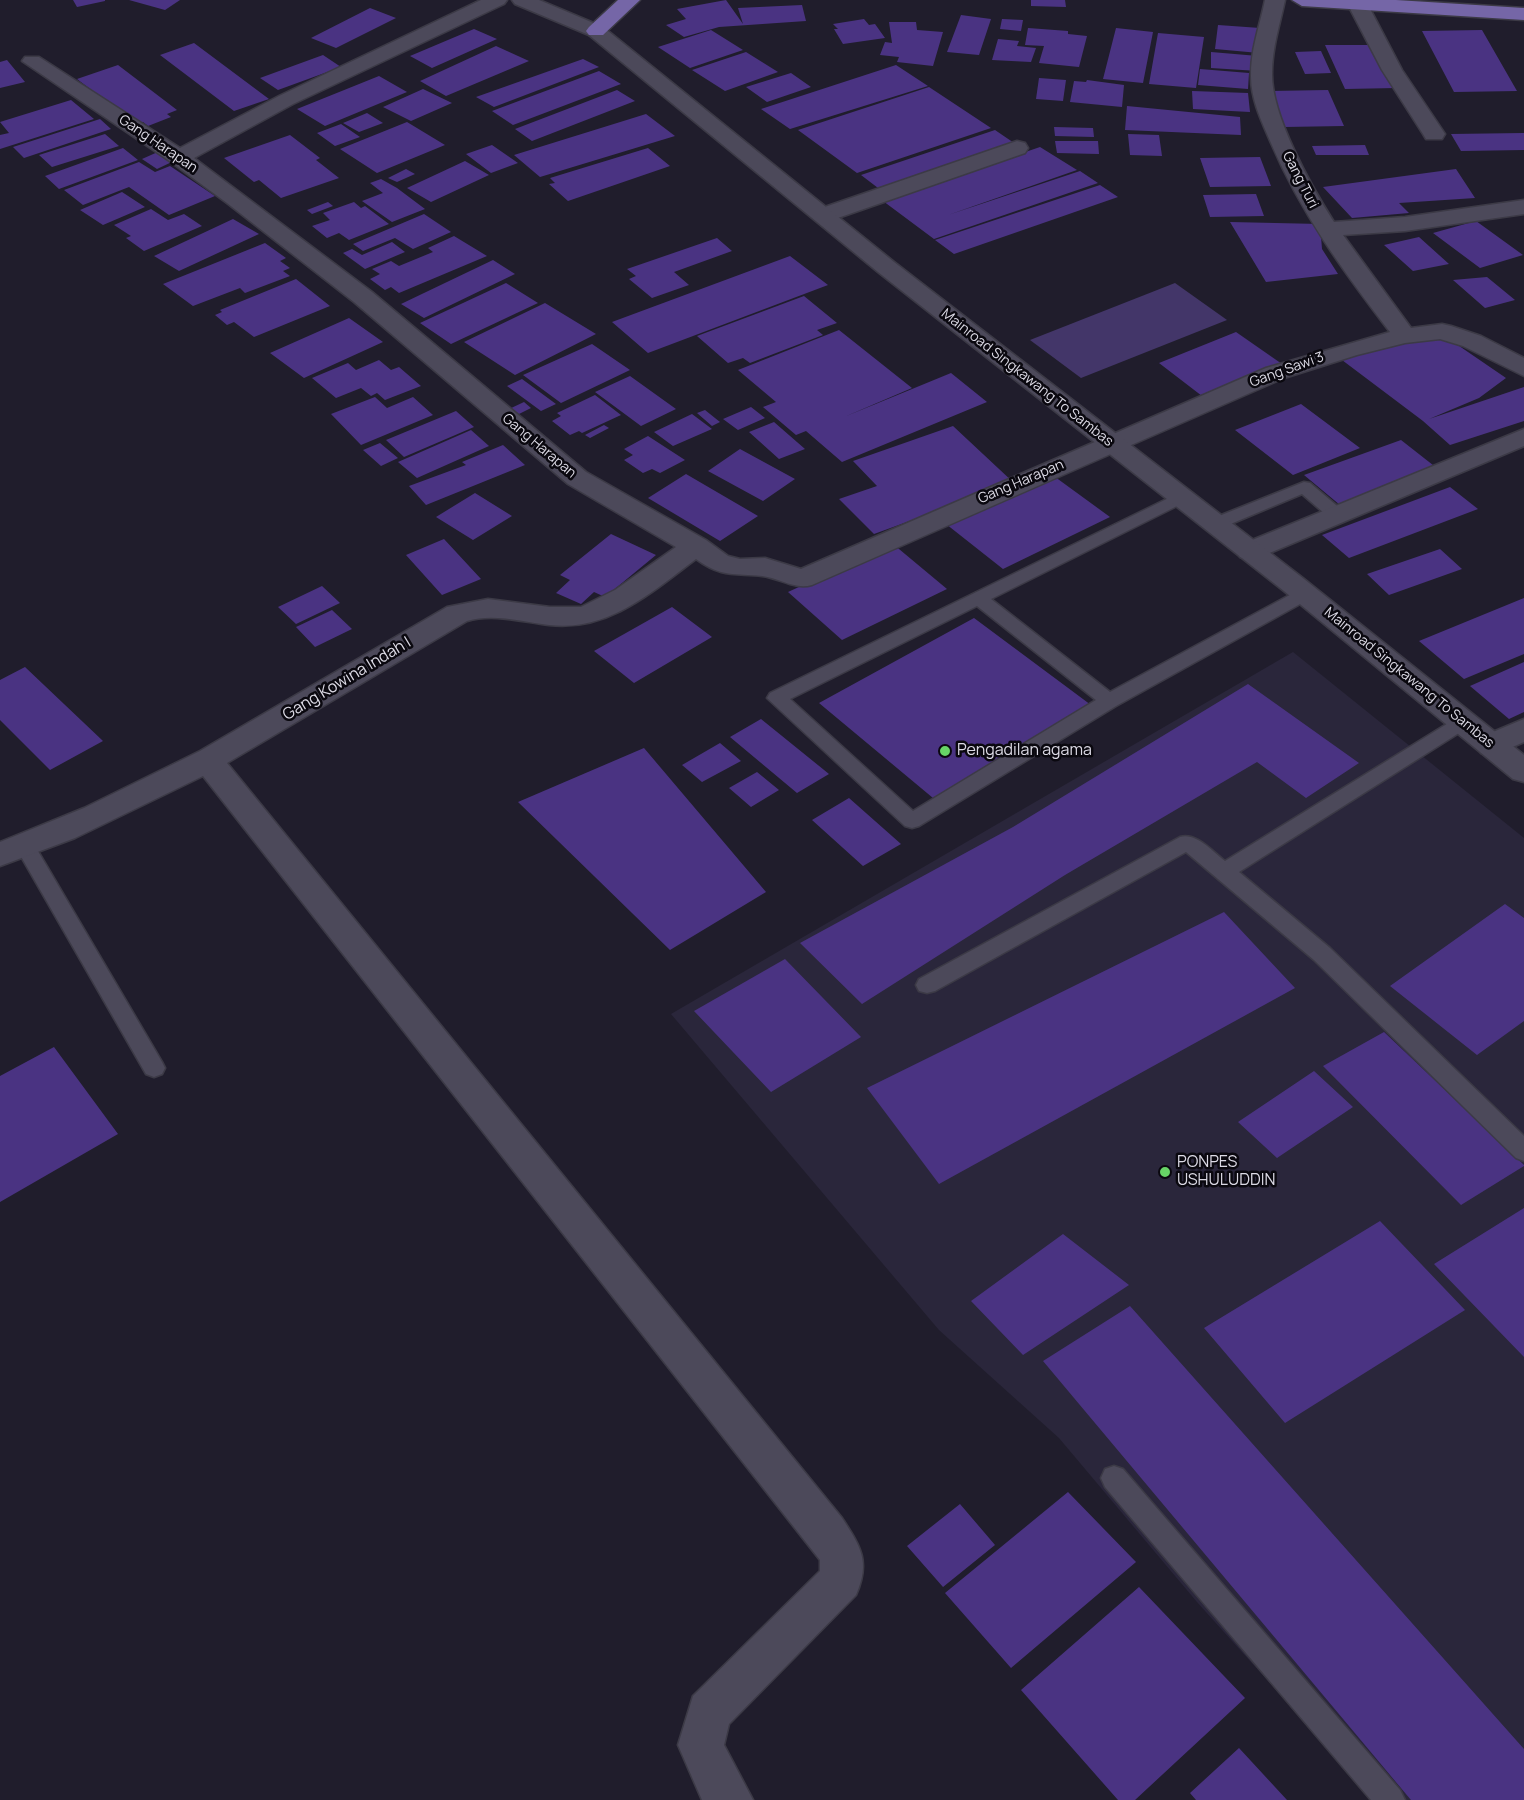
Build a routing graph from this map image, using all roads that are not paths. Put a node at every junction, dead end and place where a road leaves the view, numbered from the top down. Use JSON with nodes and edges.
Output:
{"nodes":[{"id":1,"x":497,"y":0,"type":"edge"},
{"id":2,"x":522,"y":0,"type":"edge"},
{"id":3,"x":630,"y":0,"type":"edge"},
{"id":4,"x":1275,"y":0,"type":"edge"},
{"id":5,"x":1302,"y":0,"type":"edge"},
{"id":6,"x":1357,"y":3,"type":"junction"},
{"id":7,"x":1524,"y":14,"type":"edge"},
{"id":8,"x":596,"y":31,"type":"junction"},
{"id":9,"x":32,"y":60,"type":"dead end"},
{"id":10,"x":1434,"y":134,"type":"dead end"},
{"id":11,"x":1017,"y":148,"type":"dead end"},
{"id":12,"x":179,"y":157,"type":"junction"},
{"id":13,"x":1524,"y":207,"type":"edge"},
{"id":14,"x":824,"y":215,"type":"junction"},
{"id":15,"x":1326,"y":229,"type":"junction"},
{"id":16,"x":1405,"y":336,"type":"junction"},
{"id":17,"x":1524,"y":368,"type":"edge"},
{"id":18,"x":1524,"y":437,"type":"edge"},
{"id":19,"x":1110,"y":444,"type":"junction"},
{"id":20,"x":1181,"y":497,"type":"junction"},
{"id":21,"x":1337,"y":515,"type":"junction"},
{"id":22,"x":1215,"y":524,"type":"junction"},
{"id":23,"x":696,"y":546,"type":"junction"},
{"id":24,"x":1250,"y":551,"type":"junction"},
{"id":25,"x":1305,"y":594,"type":"junction"},
{"id":26,"x":978,"y":598,"type":"junction"},
{"id":27,"x":1108,"y":701,"type":"junction"},
{"id":28,"x":1463,"y":722,"type":"junction"},
{"id":29,"x":1524,"y":729,"type":"edge"},
{"id":30,"x":1491,"y":745,"type":"junction"},
{"id":31,"x":208,"y":761,"type":"junction"},
{"id":32,"x":1524,"y":771,"type":"edge"},
{"id":33,"x":13,"y":850,"type":"edge"},
{"id":34,"x":1224,"y":871,"type":"junction"},
{"id":35,"x":927,"y":985,"type":"dead end"},
{"id":36,"x":154,"y":1068,"type":"dead end"},
{"id":37,"x":1524,"y":1151,"type":"edge"},
{"id":38,"x":1114,"y":1478,"type":"dead end"},
{"id":39,"x":730,"y":1800,"type":"edge"},
{"id":40,"x":1390,"y":1800,"type":"edge"}],
"edges":[{"from":1,"to":12,"type":"street"},
{"from":2,"to":8,"type":"street","name":"Mainroad Singkawang To Sambas"},
{"from":3,"to":8,"type":"main road"},
{"from":4,"to":15,"type":"street","name":"Gang Turi"},
{"from":5,"to":6,"type":"main road"},
{"from":6,"to":7,"type":"main road"},
{"from":6,"to":10,"type":"street"},
{"from":8,"to":14,"type":"street","name":"Mainroad Singkawang To Sambas"},
{"from":9,"to":12,"type":"street","name":"Gang Harapan"},
{"from":11,"to":14,"type":"street"},
{"from":12,"to":23,"type":"street","name":"Gang Harapan"},
{"from":13,"to":15,"type":"street"},
{"from":14,"to":19,"type":"street","name":"Mainroad Singkawang To Sambas"},
{"from":15,"to":16,"type":"street","name":"Gang Turi"},
{"from":16,"to":17,"type":"street","name":"Gang Sawi 3"},
{"from":16,"to":19,"type":"street","name":"Gang Sawi 3"},
{"from":18,"to":21,"type":"street"},
{"from":19,"to":20,"type":"street","name":"Mainroad Singkawang To Sambas"},
{"from":19,"to":23,"type":"street","name":"Gang Harapan"},
{"from":20,"to":22,"type":"street","name":"Mainroad Singkawang To Sambas"},
{"from":20,"to":26,"type":"lane"},
{"from":21,"to":22,"type":"lane"},
{"from":21,"to":24,"type":"street"},
{"from":22,"to":24,"type":"street","name":"Mainroad Singkawang To Sambas"},
{"from":23,"to":31,"type":"street","name":"Gang Kowina Indah I"},
{"from":24,"to":25,"type":"street","name":"Mainroad Singkawang To Sambas"},
{"from":25,"to":27,"type":"lane"},
{"from":25,"to":28,"type":"street","name":"Mainroad Singkawang To Sambas"},
{"from":26,"to":27,"type":"lane"},
{"from":26,"to":27,"type":"lane"},
{"from":28,"to":30,"type":"street","name":"Mainroad Singkawang To Sambas"},
{"from":28,"to":34,"type":"lane"},
{"from":29,"to":30,"type":"street"},
{"from":30,"to":32,"type":"street","name":"Mainroad Singkawang To Sambas"},
{"from":31,"to":33,"type":"street","name":"Gang Kowina Indah I"},
{"from":31,"to":39,"type":"street"},
{"from":33,"to":36,"type":"lane"},
{"from":34,"to":35,"type":"lane"},
{"from":34,"to":37,"type":"lane"},
{"from":38,"to":40,"type":"lane"}]}
